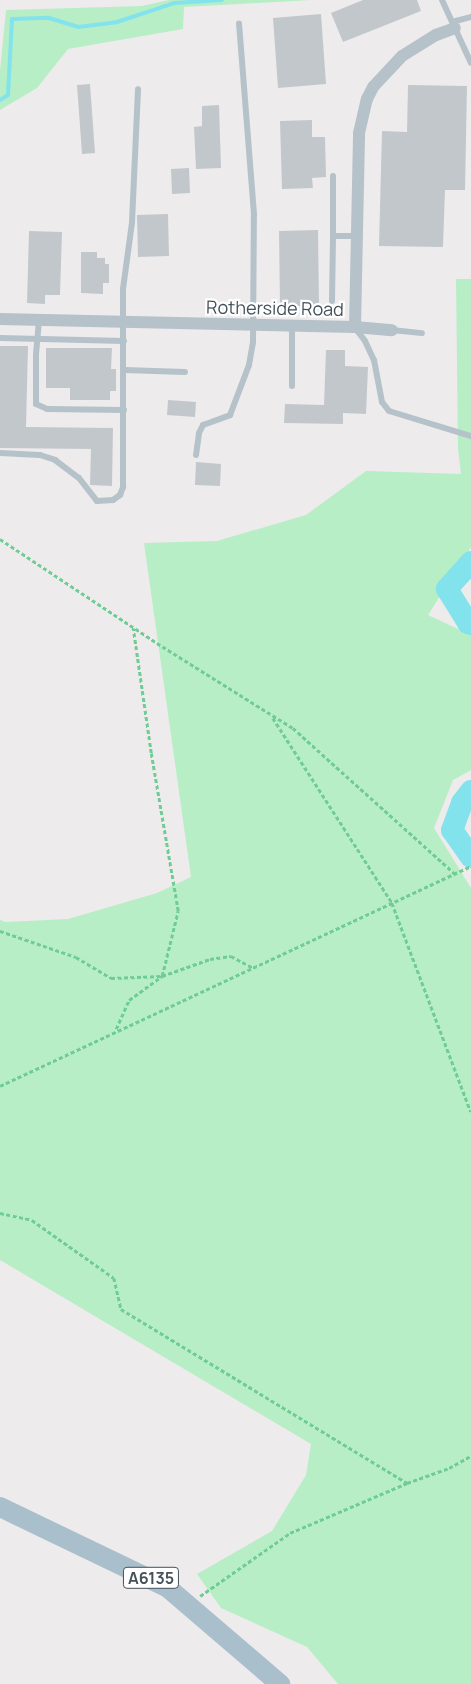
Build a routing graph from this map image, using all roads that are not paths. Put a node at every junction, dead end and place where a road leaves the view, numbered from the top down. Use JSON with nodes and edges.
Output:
{"nodes":[{"id":1,"x":442,"y":0,"type":"edge"},
{"id":2,"x":471,"y":17,"type":"edge"},
{"id":3,"x":239,"y":24,"type":"dead end"},
{"id":4,"x":454,"y":25,"type":"junction"},
{"id":5,"x":471,"y":63,"type":"edge"},
{"id":6,"x":138,"y":89,"type":"dead end"},
{"id":7,"x":333,"y":176,"type":"dead end"},
{"id":8,"x":332,"y":236,"type":"junction"},
{"id":9,"x":356,"y":236,"type":"junction"},
{"id":10,"x":332,"y":301,"type":"dead end"},
{"id":11,"x":0,"y":319,"type":"edge"},
{"id":12,"x":39,"y":320,"type":"junction"},
{"id":13,"x":122,"y":323,"type":"junction"},
{"id":14,"x":254,"y":326,"type":"junction"},
{"id":15,"x":292,"y":326,"type":"junction"},
{"id":16,"x":355,"y":327,"type":"junction"},
{"id":17,"x":392,"y":330,"type":"joint"},
{"id":18,"x":422,"y":333,"type":"dead end"},
{"id":19,"x":0,"y":338,"type":"edge"},
{"id":20,"x":39,"y":339,"type":"junction"},
{"id":21,"x":124,"y":341,"type":"junction"},
{"id":22,"x":124,"y":370,"type":"junction"},
{"id":23,"x":185,"y":372,"type":"dead end"},
{"id":24,"x":292,"y":386,"type":"dead end"},
{"id":25,"x":124,"y":410,"type":"junction"},
{"id":26,"x":471,"y":436,"type":"edge"},
{"id":27,"x":0,"y":453,"type":"edge"},
{"id":28,"x":196,"y":455,"type":"dead end"},
{"id":29,"x":0,"y":1507,"type":"edge"},
{"id":30,"x":280,"y":1684,"type":"edge"}],
"edges":[{"from":1,"to":4,"type":"lane"},
{"from":2,"to":4,"type":"lane"},
{"from":3,"to":14,"type":"lane"},
{"from":4,"to":5,"type":"lane"},
{"from":4,"to":9,"type":"street","name":"Rotherside Road"},
{"from":6,"to":13,"type":"lane"},
{"from":7,"to":8,"type":"lane"},
{"from":8,"to":9,"type":"lane"},
{"from":8,"to":10,"type":"lane"},
{"from":9,"to":16,"type":"street","name":"Rotherside Road"},
{"from":11,"to":12,"type":"street","name":"Rotherside Road"},
{"from":12,"to":13,"type":"street","name":"Rotherside Road"},
{"from":12,"to":20,"type":"lane"},
{"from":13,"to":14,"type":"street","name":"Rotherside Road"},
{"from":13,"to":21,"type":"lane"},
{"from":14,"to":15,"type":"street","name":"Rotherside Road"},
{"from":14,"to":28,"type":"lane"},
{"from":15,"to":16,"type":"street","name":"Rotherside Road"},
{"from":15,"to":24,"type":"lane"},
{"from":16,"to":17,"type":"street"},
{"from":16,"to":26,"type":"lane"},
{"from":17,"to":18,"type":"lane"},
{"from":19,"to":20,"type":"lane"},
{"from":20,"to":21,"type":"lane"},
{"from":20,"to":25,"type":"lane"},
{"from":21,"to":22,"type":"lane"},
{"from":22,"to":23,"type":"lane"},
{"from":22,"to":25,"type":"lane"},
{"from":25,"to":27,"type":"lane"},
{"from":29,"to":30,"type":"main road","number":"A6135"}]}
